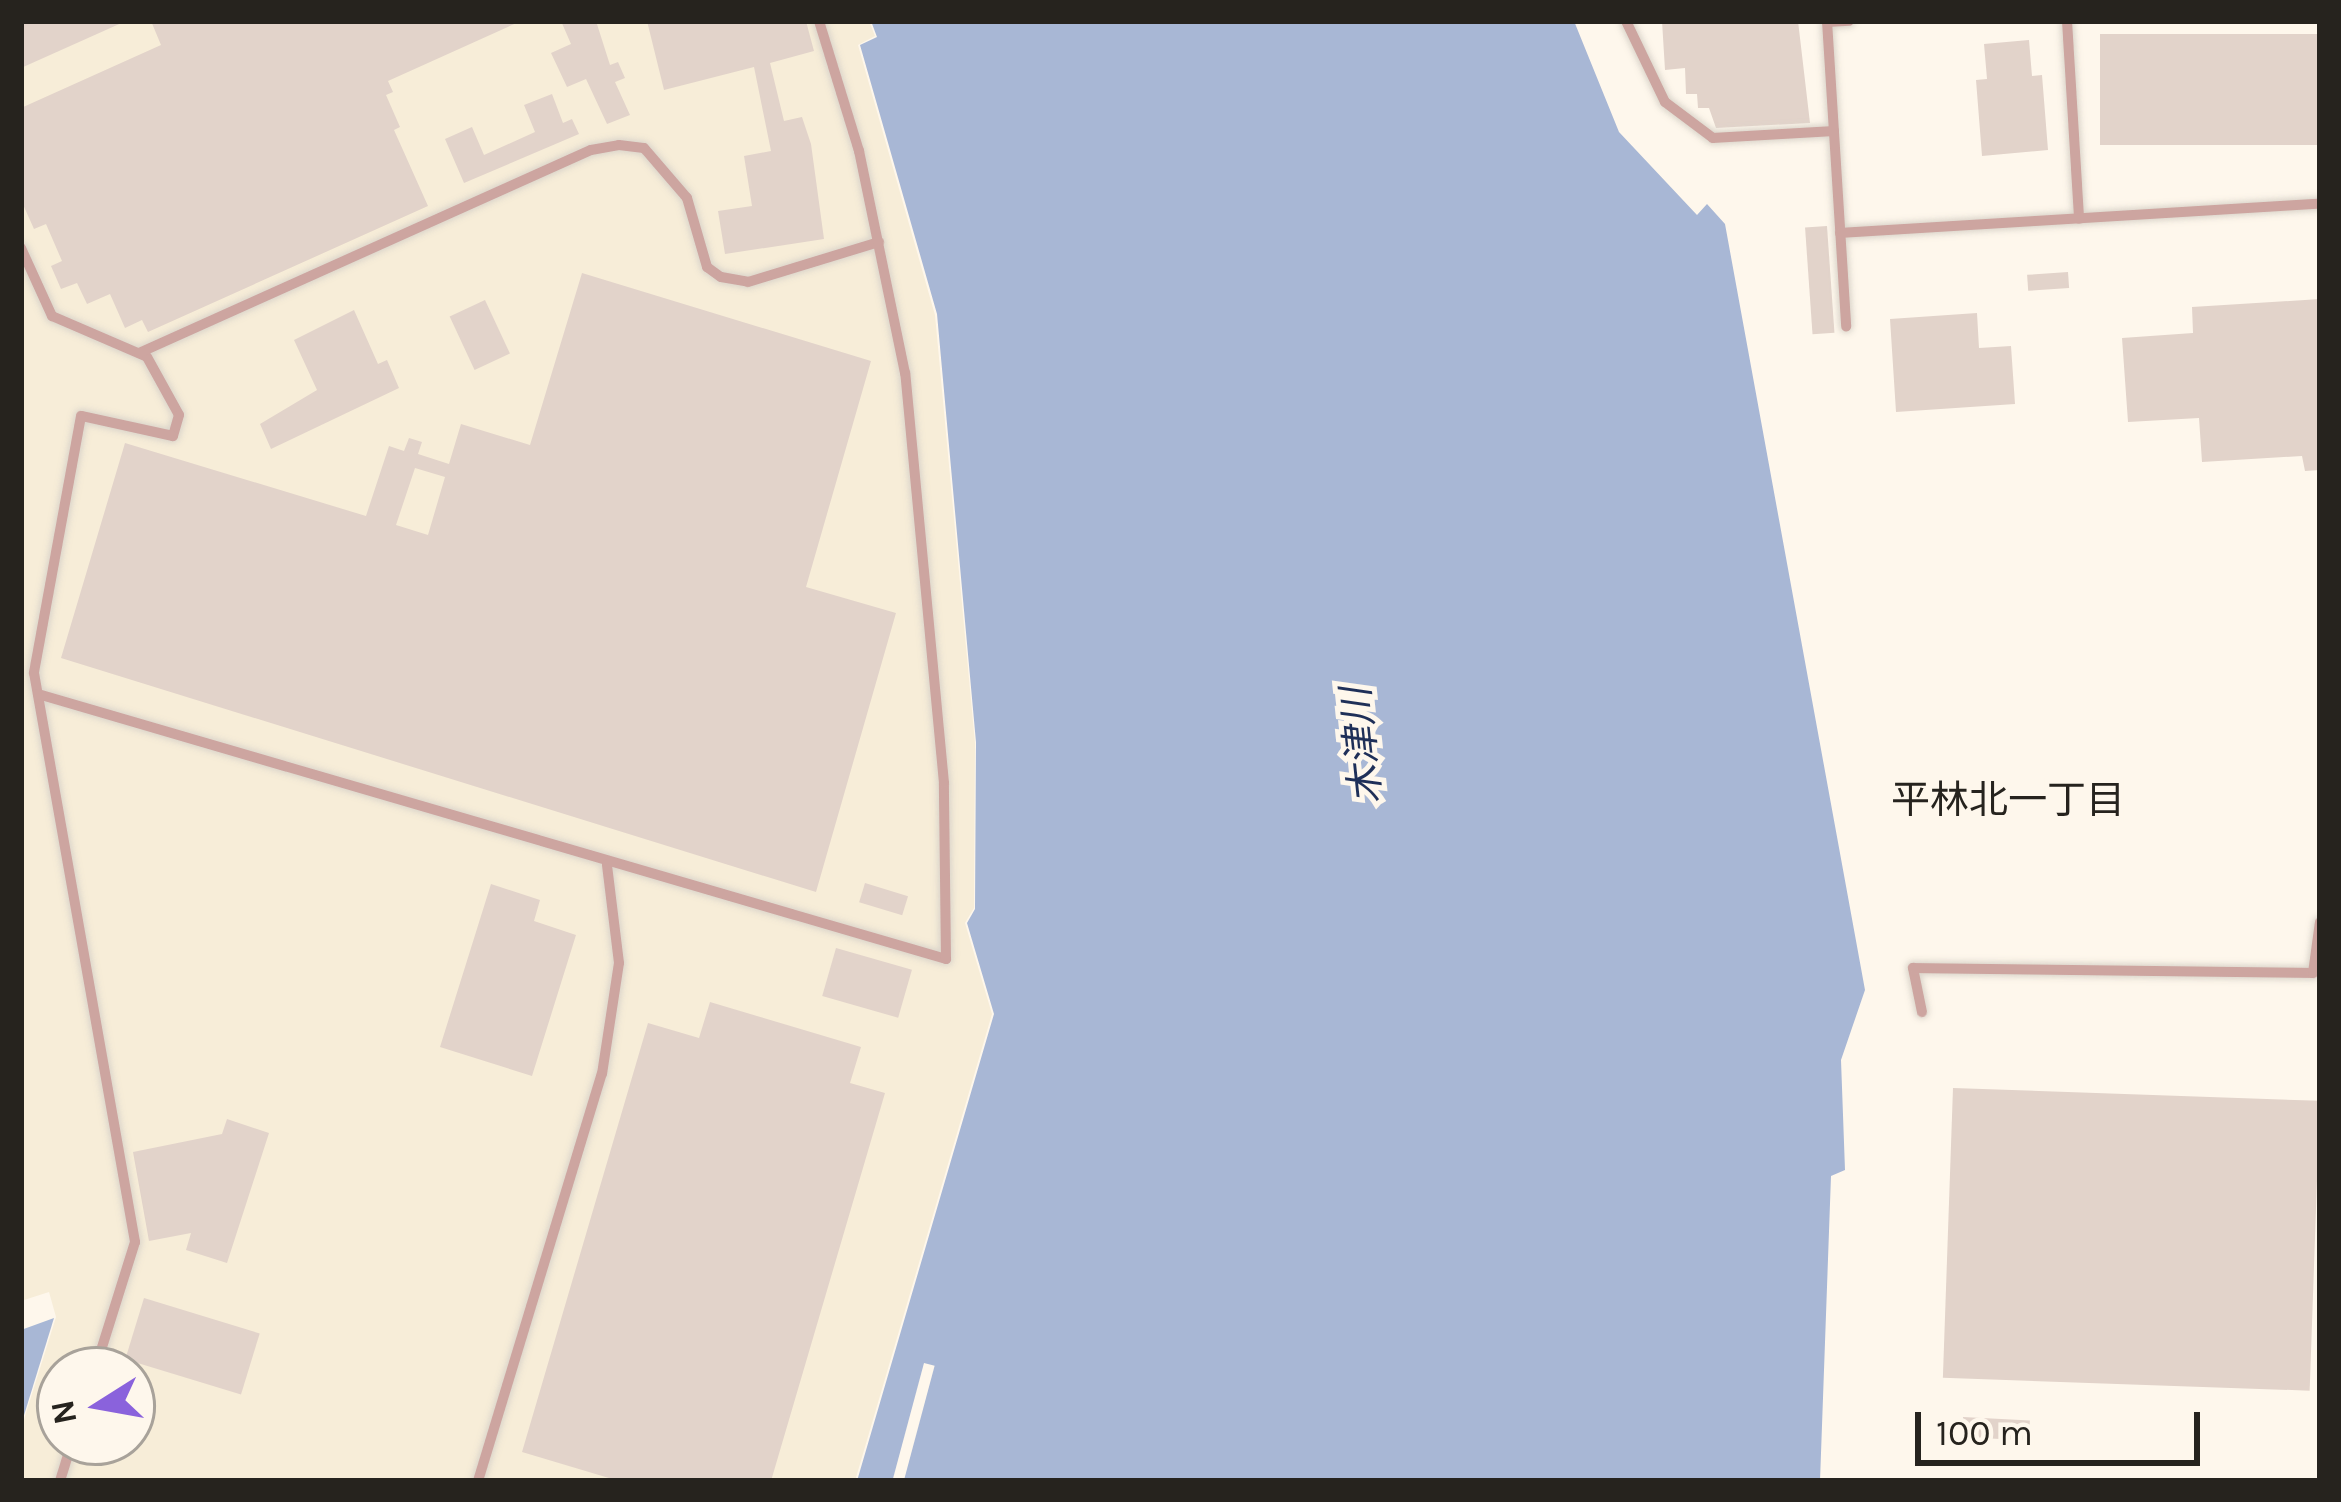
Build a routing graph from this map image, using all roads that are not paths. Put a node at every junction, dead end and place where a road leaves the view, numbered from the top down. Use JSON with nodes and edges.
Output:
{"nodes":[{"id":1,"x":819,"y":21,"type":"edge"},
{"id":2,"x":1626,"y":21,"type":"edge"},
{"id":3,"x":1849,"y":21,"type":"edge"},
{"id":4,"x":2067,"y":21,"type":"edge"},
{"id":5,"x":1827,"y":22,"type":"edge"},
{"id":6,"x":1834,"y":130,"type":"junction"},
{"id":7,"x":2320,"y":204,"type":"edge"},
{"id":8,"x":2079,"y":219,"type":"junction"},
{"id":9,"x":1840,"y":233,"type":"junction"},
{"id":10,"x":879,"y":242,"type":"junction"},
{"id":11,"x":21,"y":248,"type":"edge"},
{"id":12,"x":1846,"y":326,"type":"dead end"},
{"id":13,"x":140,"y":353,"type":"junction"},
{"id":14,"x":38,"y":694,"type":"junction"},
{"id":15,"x":607,"y":865,"type":"junction"},
{"id":16,"x":2320,"y":922,"type":"edge"},
{"id":17,"x":1922,"y":1012,"type":"dead end"},
{"id":18,"x":102,"y":1346,"type":"edge"},
{"id":19,"x":478,"y":1481,"type":"edge"}],
"edges":[{"from":1,"to":10,"type":"lane"},
{"from":2,"to":6,"type":"lane"},
{"from":3,"to":5,"type":"lane"},
{"from":4,"to":8,"type":"lane"},
{"from":5,"to":6,"type":"lane"},
{"from":6,"to":9,"type":"lane"},
{"from":7,"to":8,"type":"lane"},
{"from":8,"to":9,"type":"lane"},
{"from":9,"to":12,"type":"lane"},
{"from":10,"to":13,"type":"lane"},
{"from":10,"to":15,"type":"lane"},
{"from":11,"to":13,"type":"lane"},
{"from":13,"to":14,"type":"lane"},
{"from":14,"to":15,"type":"lane"},
{"from":14,"to":18,"type":"lane"},
{"from":15,"to":19,"type":"lane"},
{"from":16,"to":17,"type":"lane"}]}
